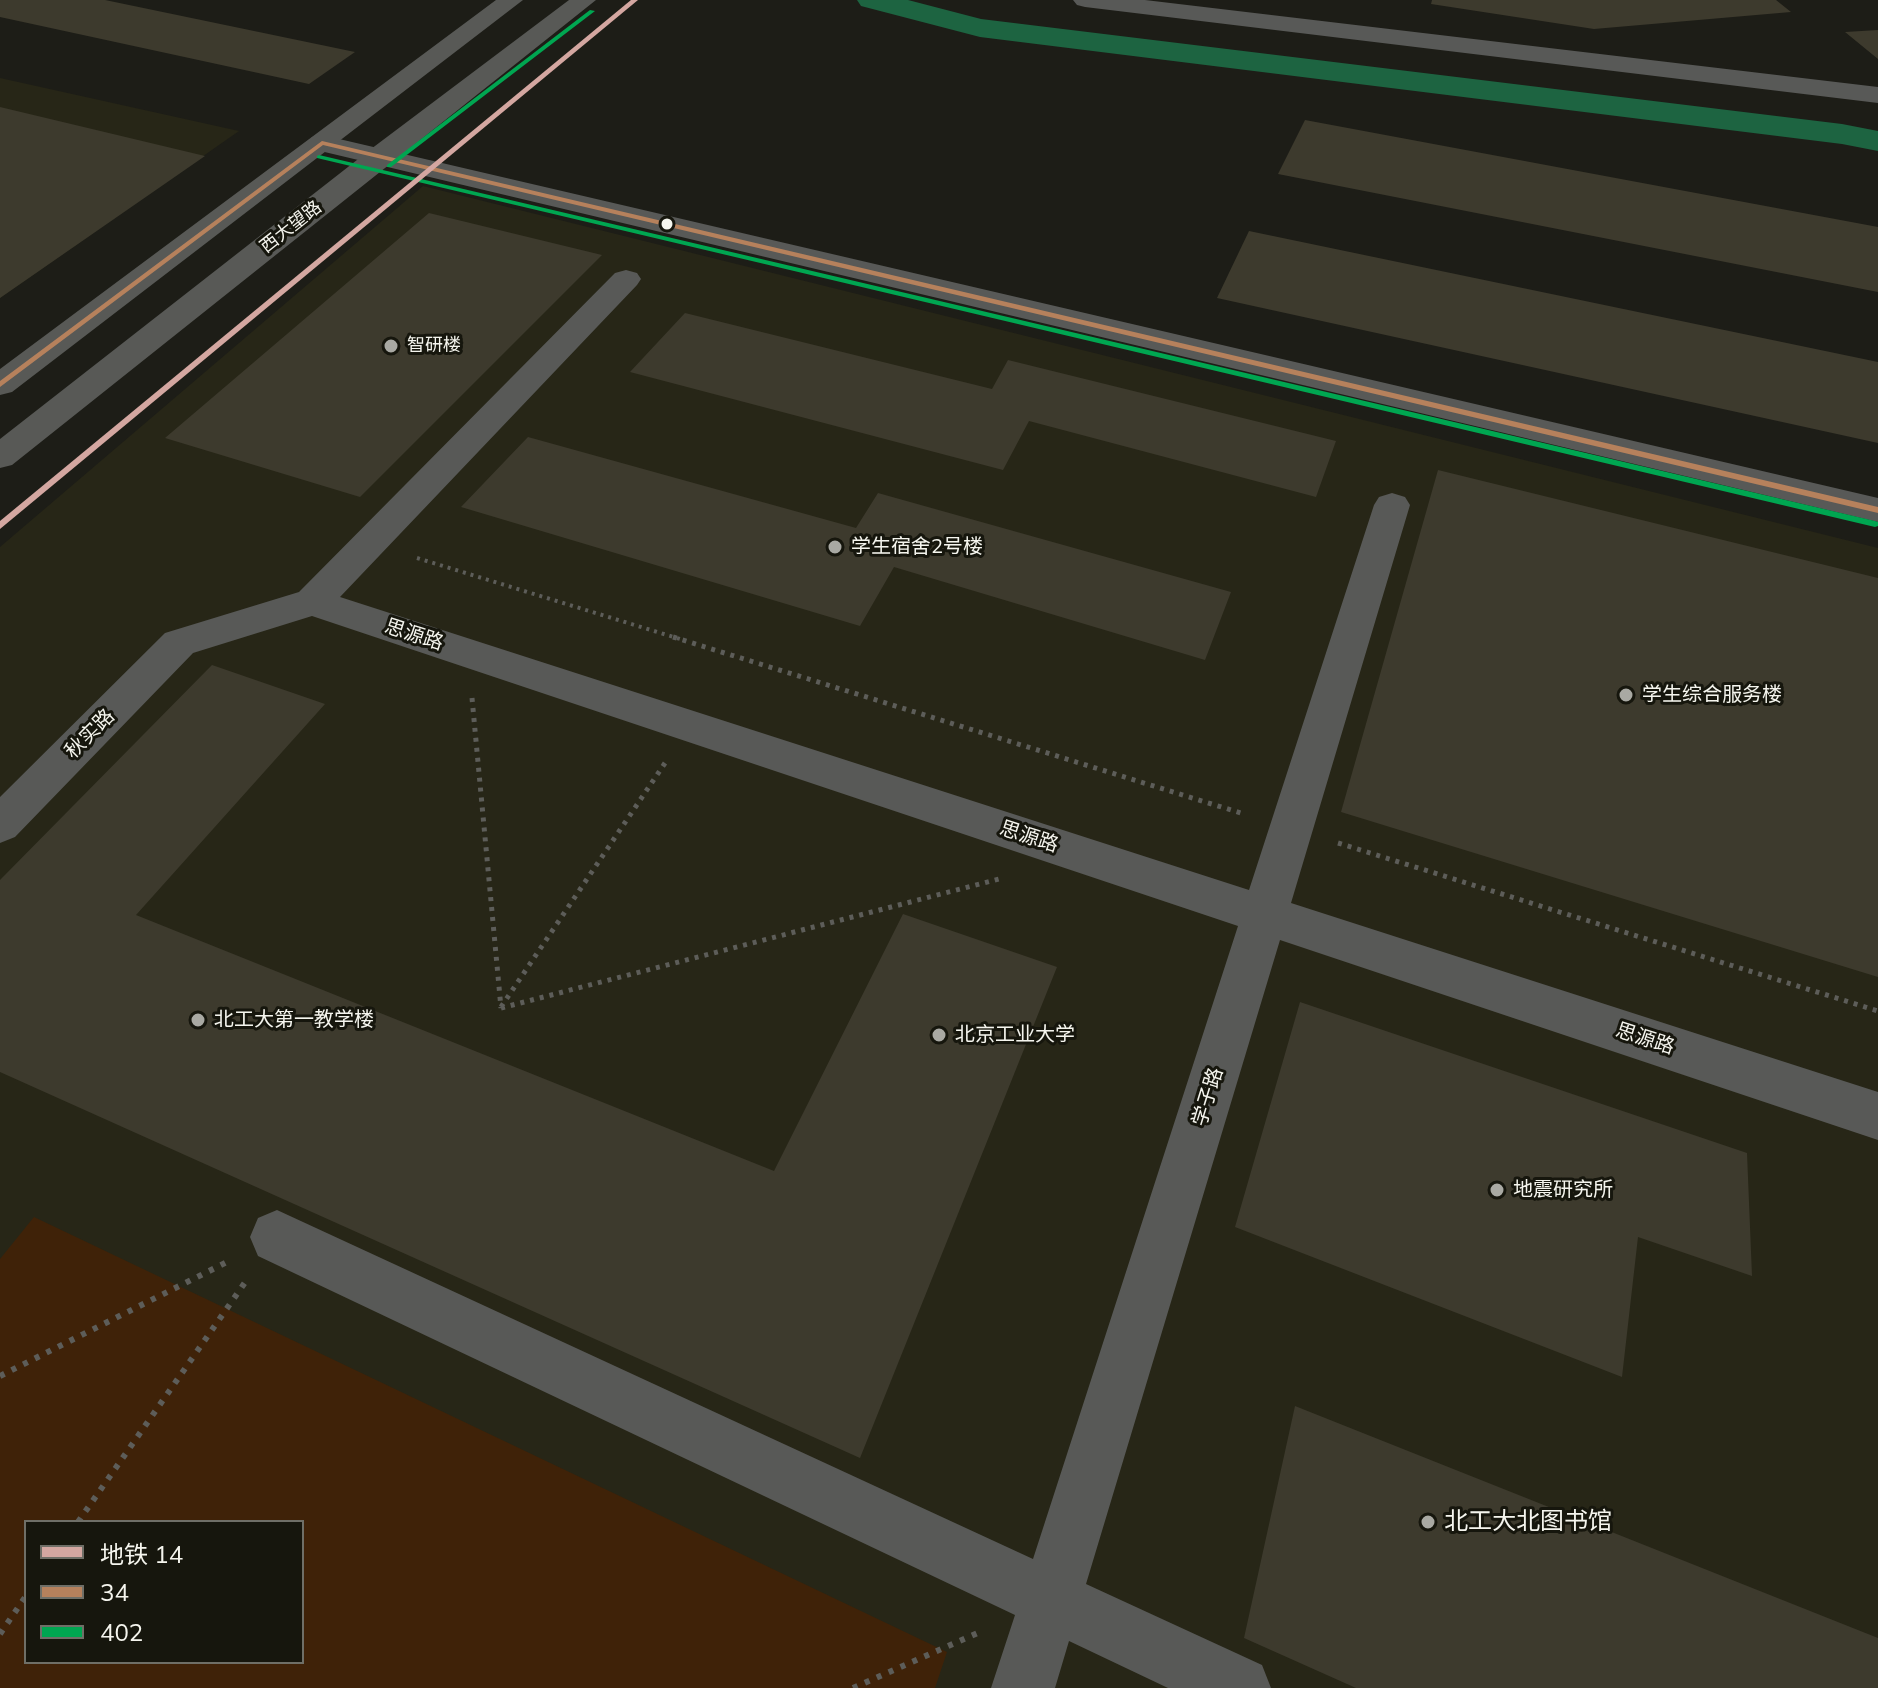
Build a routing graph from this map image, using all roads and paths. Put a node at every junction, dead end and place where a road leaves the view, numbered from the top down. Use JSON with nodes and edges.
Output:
{"nodes":[{"id":1,"x":584,"y":0,"type":"edge"},
{"id":2,"x":1085,"y":0,"type":"edge"},
{"id":3,"x":502,"y":1,"type":"edge"},
{"id":4,"x":1878,"y":95,"type":"edge"},
{"id":5,"x":322,"y":143,"type":"junction"},
{"id":6,"x":381,"y":155,"type":"junction"},
{"id":7,"x":626,"y":279,"type":"dead end"},
{"id":8,"x":0,"y":385,"type":"edge"},
{"id":9,"x":0,"y":457,"type":"edge"},
{"id":10,"x":1392,"y":505,"type":"dead end"},
{"id":11,"x":1878,"y":510,"type":"edge"},
{"id":12,"x":370,"y":544,"type":"junction"},
{"id":13,"x":313,"y":602,"type":"junction"},
{"id":14,"x":467,"y":653,"type":"junction"},
{"id":15,"x":690,"y":726,"type":"junction"},
{"id":16,"x":0,"y":825,"type":"edge"},
{"id":17,"x":1292,"y":828,"type":"junction"},
{"id":18,"x":1089,"y":856,"type":"junction"},
{"id":19,"x":1265,"y":914,"type":"junction"},
{"id":20,"x":501,"y":1008,"type":"junction"},
{"id":21,"x":1878,"y":1011,"type":"edge"},
{"id":22,"x":1878,"y":1116,"type":"edge"},
{"id":23,"x":277,"y":1237,"type":"junction"},
{"id":24,"x":0,"y":1376,"type":"edge"},
{"id":25,"x":79,"y":1520,"type":"edge"},
{"id":26,"x":24,"y":1599,"type":"edge"},
{"id":27,"x":1051,"y":1600,"type":"junction"},
{"id":28,"x":0,"y":1634,"type":"edge"},
{"id":29,"x":853,"y":1688,"type":"edge"},
{"id":30,"x":1023,"y":1688,"type":"edge"},
{"id":31,"x":1239,"y":1688,"type":"edge"}],
"edges":[{"from":1,"to":6,"type":"main road","name":"西大望路"},
{"from":2,"to":4,"type":"street"},
{"from":3,"to":5,"type":"main road"},
{"from":5,"to":6,"type":"street"},
{"from":5,"to":8,"type":"main road"},
{"from":6,"to":9,"type":"main road","name":"西大望路"},
{"from":6,"to":11,"type":"street"},
{"from":7,"to":12,"type":"street"},
{"from":10,"to":17,"type":"street","name":"学子路"},
{"from":12,"to":13,"type":"street"},
{"from":12,"to":17,"type":"path"},
{"from":13,"to":14,"type":"street","name":"思源路"},
{"from":13,"to":16,"type":"street","name":"秋实路"},
{"from":14,"to":15,"type":"street","name":"思源路"},
{"from":14,"to":20,"type":"path"},
{"from":15,"to":18,"type":"street","name":"思源路"},
{"from":15,"to":20,"type":"path"},
{"from":17,"to":19,"type":"street","name":"学子路"},
{"from":17,"to":21,"type":"path"},
{"from":18,"to":19,"type":"street","name":"思源路"},
{"from":18,"to":20,"type":"path"},
{"from":19,"to":22,"type":"street","name":"思源路"},
{"from":19,"to":27,"type":"street","name":"学子路"},
{"from":23,"to":24,"type":"path"},
{"from":23,"to":25,"type":"path"},
{"from":23,"to":27,"type":"street"},
{"from":26,"to":28,"type":"path"},
{"from":27,"to":29,"type":"path"},
{"from":27,"to":30,"type":"street","name":"学子路"},
{"from":27,"to":31,"type":"street"}]}
